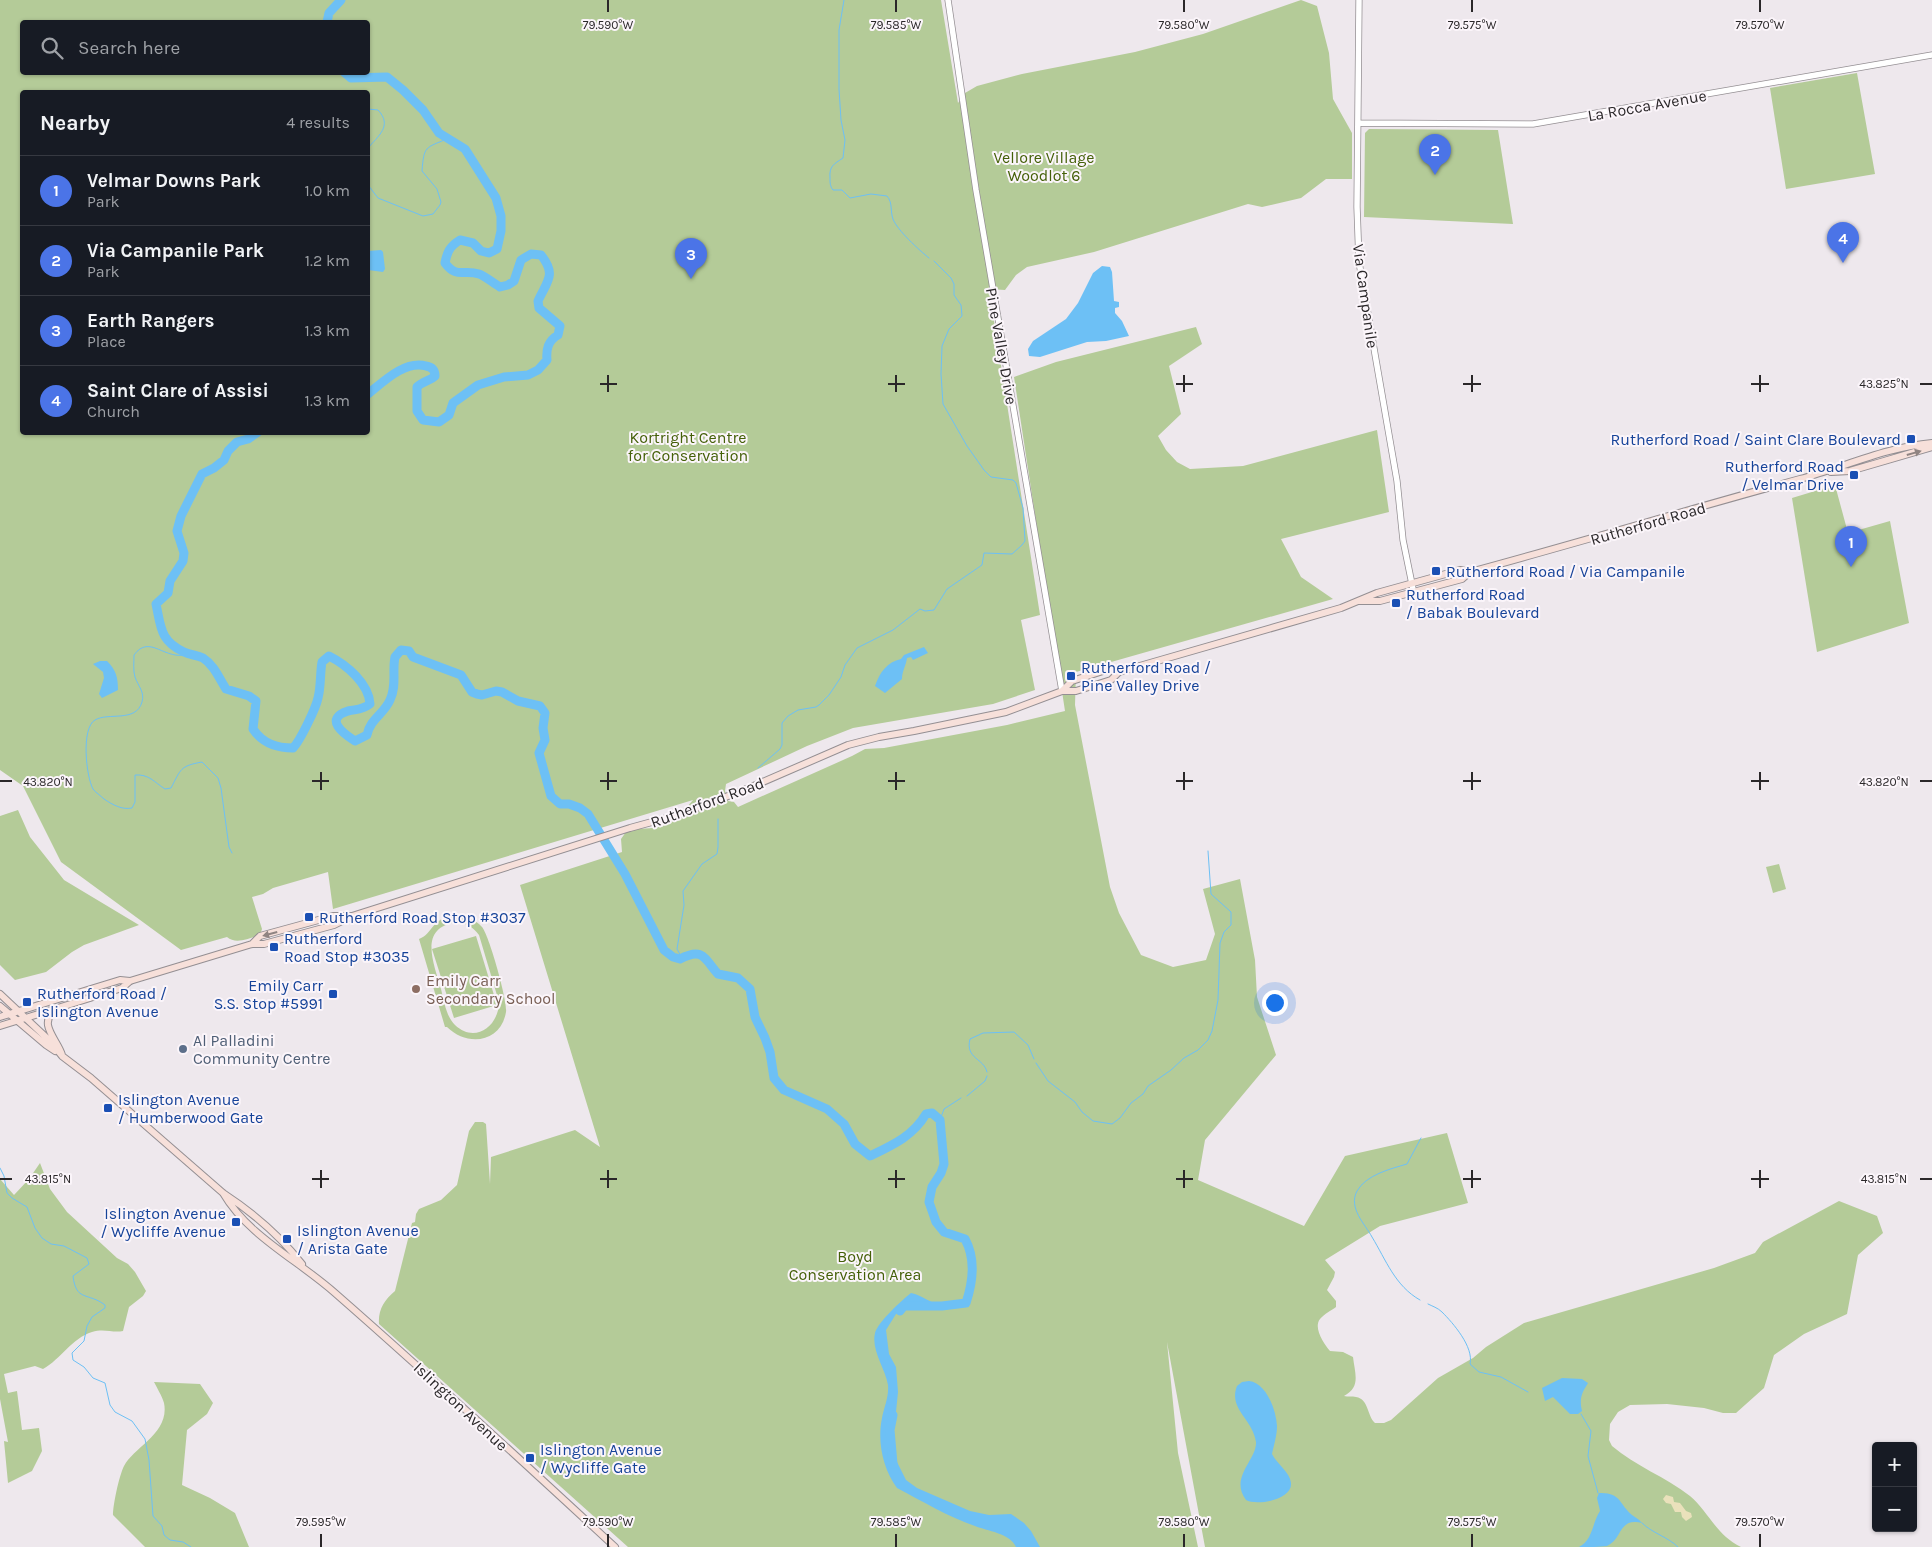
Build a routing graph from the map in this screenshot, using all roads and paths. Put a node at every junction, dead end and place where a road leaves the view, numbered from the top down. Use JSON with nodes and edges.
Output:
{"nodes":[{"id":1,"x":948,"y":0,"type":"edge"},
{"id":2,"x":1360,"y":0,"type":"edge"},
{"id":3,"x":1932,"y":55,"type":"edge"},
{"id":4,"x":1358,"y":123,"type":"junction"},
{"id":5,"x":1932,"y":443,"type":"edge"},
{"id":6,"x":1932,"y":448,"type":"edge"},
{"id":7,"x":1825,"y":472,"type":"junction"},
{"id":8,"x":1470,"y":572,"type":"junction"},
{"id":9,"x":1412,"y":586,"type":"junction"},
{"id":10,"x":1360,"y":601,"type":"junction"},
{"id":11,"x":1119,"y":672,"type":"junction"},
{"id":12,"x":1062,"y":691,"type":"junction"},
{"id":13,"x":130,"y":981,"type":"junction"},
{"id":14,"x":0,"y":994,"type":"edge"},
{"id":15,"x":0,"y":1006,"type":"edge"},
{"id":16,"x":58,"y":1008,"type":"junction"},
{"id":17,"x":18,"y":1011,"type":"junction"},
{"id":18,"x":10,"y":1014,"type":"junction"},
{"id":19,"x":0,"y":1017,"type":"edge"},
{"id":20,"x":25,"y":1018,"type":"junction"},
{"id":21,"x":17,"y":1020,"type":"junction"},
{"id":22,"x":0,"y":1026,"type":"edge"},
{"id":23,"x":60,"y":1055,"type":"junction"},
{"id":24,"x":615,"y":1547,"type":"edge"}],
"edges":[{"from":1,"to":12,"type":"street","name":"Pine Valley Drive"},
{"from":2,"to":4,"type":"street","name":"Via Campanile"},
{"from":3,"to":4,"type":"street","name":"La Rocca Avenue"},
{"from":4,"to":9,"type":"street","name":"Via Campanile"},
{"from":5,"to":7,"type":"main road","name":"Rutherford Road"},
{"from":7,"to":6,"type":"main road","name":"Rutherford Road","one_way":true},
{"from":7,"to":8,"type":"main road","name":"Rutherford Road"},
{"from":8,"to":9,"type":"main road","name":"Rutherford Road"},
{"from":8,"to":10,"type":"main road","name":"Rutherford Road"},
{"from":9,"to":10,"type":"main road","name":"Rutherford Road"},
{"from":10,"to":11,"type":"main road","name":"Rutherford Road"},
{"from":11,"to":12,"type":"main road","name":"Rutherford Road"},
{"from":11,"to":12,"type":"main road","name":"Rutherford Road"},
{"from":12,"to":13,"type":"main road","name":"Rutherford Road"},
{"from":13,"to":16,"type":"main road","name":"Rutherford Road"},
{"from":13,"to":17,"type":"main road","name":"Rutherford Road"},
{"from":14,"to":17,"type":"main road","name":"Islington Avenue"},
{"from":15,"to":18,"type":"main road","name":"Islington Avenue"},
{"from":16,"to":20,"type":"main road","name":"Rutherford Road"},
{"from":16,"to":23,"type":"main road"},
{"from":17,"to":18,"type":"main road","name":"Rutherford Road"},
{"from":17,"to":20,"type":"main road","name":"Islington Avenue"},
{"from":18,"to":19,"type":"main road","name":"Rutherford Road"},
{"from":18,"to":21,"type":"main road","name":"Islington Avenue"},
{"from":20,"to":21,"type":"main road","name":"Rutherford Road"},
{"from":20,"to":23,"type":"main road","name":"Islington Avenue"},
{"from":21,"to":22,"type":"main road","name":"Rutherford Road"},
{"from":21,"to":23,"type":"main road","name":"Islington Avenue"},
{"from":23,"to":24,"type":"main road","name":"Islington Avenue"}]}
